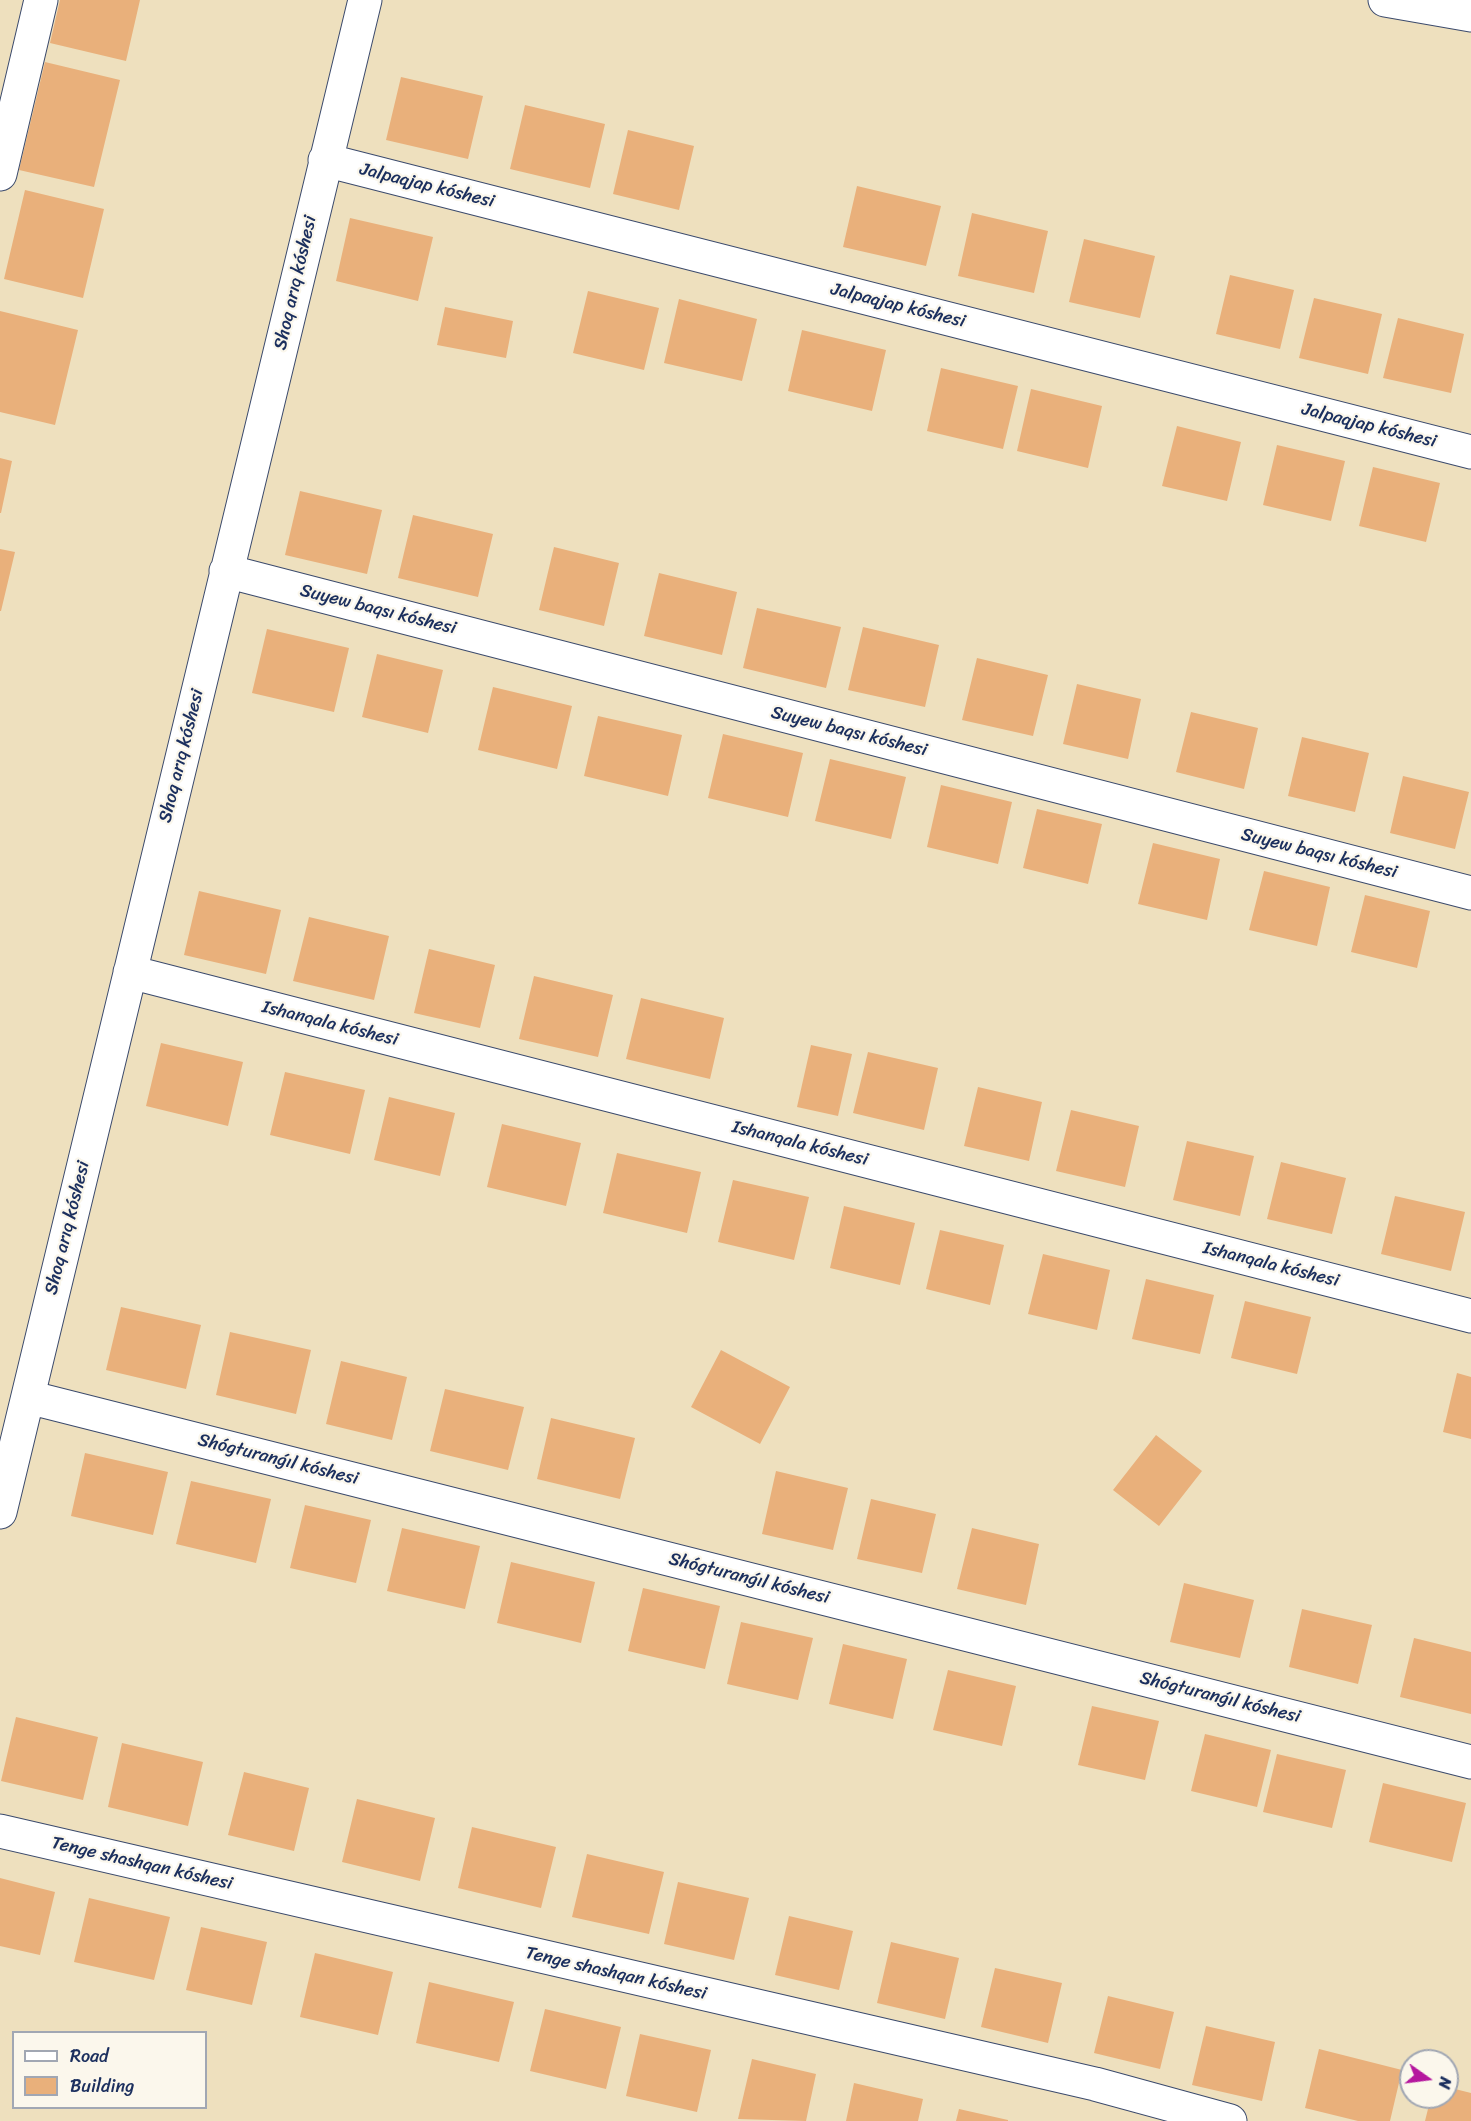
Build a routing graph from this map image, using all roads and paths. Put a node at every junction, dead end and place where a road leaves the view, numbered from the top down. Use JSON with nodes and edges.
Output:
{"nodes":[{"id":1,"x":41,"y":0,"type":"edge"},
{"id":2,"x":365,"y":0,"type":"edge"},
{"id":3,"x":1385,"y":0,"type":"edge"},
{"id":4,"x":1471,"y":15,"type":"edge"},
{"id":5,"x":325,"y":160,"type":"junction"},
{"id":6,"x":0,"y":174,"type":"edge"},
{"id":7,"x":1471,"y":452,"type":"edge"},
{"id":8,"x":226,"y":571,"type":"junction"},
{"id":9,"x":1471,"y":893,"type":"edge"},
{"id":10,"x":130,"y":972,"type":"junction"},
{"id":11,"x":1471,"y":1316,"type":"edge"},
{"id":12,"x":28,"y":1397,"type":"junction"},
{"id":13,"x":0,"y":1512,"type":"edge"},
{"id":14,"x":1471,"y":1762,"type":"edge"},
{"id":15,"x":0,"y":1832,"type":"edge"},
{"id":16,"x":1230,"y":2121,"type":"edge"}],
"edges":[{"from":1,"to":6,"type":"street"},
{"from":2,"to":5,"type":"street","name":"Shoq arıq kóshesi"},
{"from":3,"to":4,"type":"street"},
{"from":5,"to":7,"type":"street","name":"Jalpaqjap kóshesi"},
{"from":5,"to":8,"type":"street","name":"Shoq arıq kóshesi"},
{"from":8,"to":9,"type":"street","name":"Suyew baqsı kóshesi"},
{"from":8,"to":10,"type":"street","name":"Shoq arıq kóshesi"},
{"from":10,"to":11,"type":"street","name":"Ishanqala kóshesi"},
{"from":10,"to":12,"type":"street","name":"Shoq arıq kóshesi"},
{"from":12,"to":13,"type":"street","name":"Shoq arıq kóshesi"},
{"from":12,"to":14,"type":"street","name":"Shógturanǵıl kóshesi"},
{"from":15,"to":16,"type":"street","name":"Tenge shashqan kóshesi"}]}
